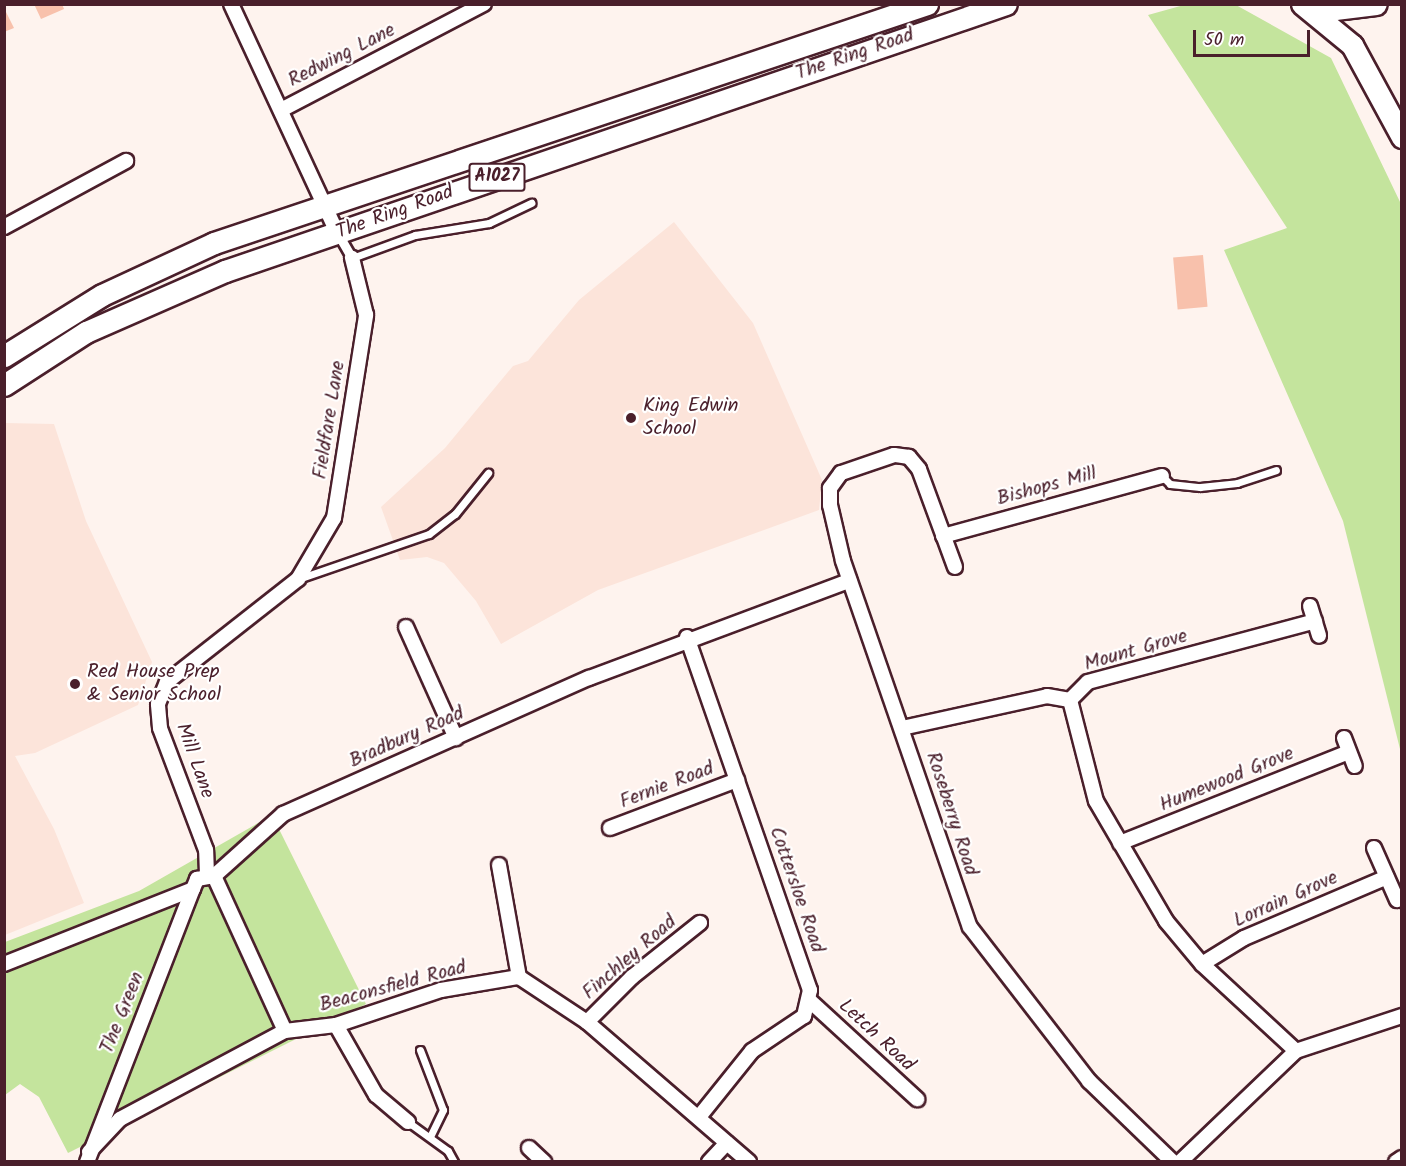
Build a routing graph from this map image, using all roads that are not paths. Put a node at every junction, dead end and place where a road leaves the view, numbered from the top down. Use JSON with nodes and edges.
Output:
{"nodes":[{"id":1,"x":231,"y":4,"type":"edge"},
{"id":2,"x":484,"y":4,"type":"edge"},
{"id":3,"x":927,"y":4,"type":"edge"},
{"id":4,"x":1006,"y":4,"type":"edge"},
{"id":5,"x":1302,"y":4,"type":"edge"},
{"id":6,"x":1310,"y":4,"type":"edge"},
{"id":7,"x":1373,"y":5,"type":"edge"},
{"id":8,"x":281,"y":110,"type":"junction"},
{"id":9,"x":1401,"y":137,"type":"edge"},
{"id":10,"x":126,"y":161,"type":"dead end"},
{"id":11,"x":531,"y":203,"type":"dead end"},
{"id":12,"x":324,"y":204,"type":"junction"},
{"id":13,"x":4,"y":227,"type":"edge"},
{"id":14,"x":338,"y":234,"type":"junction"},
{"id":15,"x":352,"y":258,"type":"junction"},
{"id":16,"x":4,"y":356,"type":"edge"},
{"id":17,"x":4,"y":385,"type":"edge"},
{"id":18,"x":1276,"y":470,"type":"dead end"},
{"id":19,"x":488,"y":473,"type":"dead end"},
{"id":20,"x":1162,"y":476,"type":"joint"},
{"id":21,"x":943,"y":537,"type":"junction"},
{"id":22,"x":955,"y":567,"type":"dead end"},
{"id":23,"x":298,"y":579,"type":"junction"},
{"id":24,"x":849,"y":581,"type":"junction"},
{"id":25,"x":1310,"y":606,"type":"dead end"},
{"id":26,"x":1315,"y":621,"type":"junction"},
{"id":27,"x":406,"y":627,"type":"dead end"},
{"id":28,"x":1319,"y":636,"type":"dead end"},
{"id":29,"x":687,"y":637,"type":"junction"},
{"id":30,"x":1070,"y":700,"type":"junction"},
{"id":31,"x":902,"y":728,"type":"junction"},
{"id":32,"x":456,"y":738,"type":"junction"},
{"id":33,"x":1344,"y":738,"type":"dead end"},
{"id":34,"x":1349,"y":752,"type":"junction"},
{"id":35,"x":1355,"y":766,"type":"dead end"},
{"id":36,"x":737,"y":780,"type":"junction"},
{"id":37,"x":610,"y":828,"type":"dead end"},
{"id":38,"x":1120,"y":843,"type":"junction"},
{"id":39,"x":1374,"y":848,"type":"dead end"},
{"id":40,"x":499,"y":864,"type":"dead end"},
{"id":41,"x":210,"y":876,"type":"junction"},
{"id":42,"x":1387,"y":877,"type":"junction"},
{"id":43,"x":193,"y":889,"type":"junction"},
{"id":44,"x":1397,"y":900,"type":"dead end"},
{"id":45,"x":700,"y":923,"type":"dead end"},
{"id":46,"x":4,"y":964,"type":"edge"},
{"id":47,"x":1202,"y":964,"type":"junction"},
{"id":48,"x":519,"y":977,"type":"junction"},
{"id":49,"x":809,"y":1000,"type":"junction"},
{"id":50,"x":1401,"y":1016,"type":"edge"},
{"id":51,"x":587,"y":1022,"type":"junction"},
{"id":52,"x":336,"y":1025,"type":"junction"},
{"id":53,"x":285,"y":1031,"type":"junction"},
{"id":54,"x":420,"y":1050,"type":"dead end"},
{"id":55,"x":1296,"y":1051,"type":"junction"},
{"id":56,"x":917,"y":1100,"type":"dead end"},
{"id":57,"x":699,"y":1118,"type":"junction"},
{"id":58,"x":408,"y":1122,"type":"joint"},
{"id":59,"x":430,"y":1137,"type":"junction"},
{"id":60,"x":727,"y":1143,"type":"junction"},
{"id":61,"x":529,"y":1148,"type":"dead end"},
{"id":62,"x":88,"y":1157,"type":"edge"},
{"id":63,"x":1401,"y":1158,"type":"edge"},
{"id":64,"x":454,"y":1161,"type":"edge"},
{"id":65,"x":544,"y":1161,"type":"edge"},
{"id":66,"x":709,"y":1161,"type":"edge"},
{"id":67,"x":749,"y":1161,"type":"edge"},
{"id":68,"x":1173,"y":1161,"type":"edge"},
{"id":69,"x":1180,"y":1161,"type":"edge"},
{"id":70,"x":1396,"y":1161,"type":"edge"}],
"edges":[{"from":1,"to":8,"type":"street"},
{"from":2,"to":8,"type":"street","name":"Redwing Lane"},
{"from":3,"to":12,"type":"main road","name":"The Ring Road","number":"A1027"},
{"from":4,"to":14,"type":"main road","name":"The Ring Road","number":"A1027"},
{"from":5,"to":9,"type":"main road"},
{"from":6,"to":7,"type":"main road"},
{"from":8,"to":12,"type":"street"},
{"from":10,"to":13,"type":"street"},
{"from":11,"to":15,"type":"lane"},
{"from":12,"to":14,"type":"street"},
{"from":12,"to":16,"type":"main road","name":"The Ring Road","number":"A1027"},
{"from":14,"to":15,"type":"street"},
{"from":14,"to":17,"type":"main road","name":"The Ring Road","number":"A1027"},
{"from":15,"to":23,"type":"street","name":"Fieldfare Lane"},
{"from":18,"to":20,"type":"lane"},
{"from":19,"to":23,"type":"lane"},
{"from":20,"to":21,"type":"street","name":"Bishops Mill"},
{"from":21,"to":22,"type":"street"},
{"from":21,"to":24,"type":"street","name":"Roseberry Road"},
{"from":23,"to":41,"type":"street","name":"Mill Lane"},
{"from":24,"to":29,"type":"street","name":"Bradbury Road"},
{"from":24,"to":31,"type":"street","name":"Roseberry Road"},
{"from":25,"to":26,"type":"street"},
{"from":26,"to":28,"type":"street"},
{"from":26,"to":30,"type":"street","name":"Mount Grove"},
{"from":27,"to":32,"type":"street"},
{"from":29,"to":32,"type":"street","name":"Bradbury Road"},
{"from":29,"to":36,"type":"street","name":"Cottersloe Road"},
{"from":30,"to":31,"type":"street"},
{"from":30,"to":38,"type":"street"},
{"from":31,"to":68,"type":"street","name":"Roseberry Road"},
{"from":32,"to":41,"type":"street","name":"Bradbury Road"},
{"from":33,"to":34,"type":"street"},
{"from":34,"to":35,"type":"street"},
{"from":34,"to":38,"type":"street","name":"Humewood Grove"},
{"from":36,"to":37,"type":"street","name":"Fernie Road"},
{"from":36,"to":49,"type":"street","name":"Cottersloe Road"},
{"from":38,"to":47,"type":"street"},
{"from":39,"to":42,"type":"street"},
{"from":40,"to":48,"type":"street"},
{"from":41,"to":43,"type":"street","name":"Bradbury Road"},
{"from":41,"to":53,"type":"street","name":"Mill Lane"},
{"from":42,"to":44,"type":"street"},
{"from":42,"to":47,"type":"street","name":"Lorrain Grove"},
{"from":43,"to":46,"type":"street","name":"Bradbury Road"},
{"from":43,"to":62,"type":"street","name":"The Green"},
{"from":45,"to":51,"type":"street","name":"Finchley Road"},
{"from":47,"to":55,"type":"street"},
{"from":48,"to":51,"type":"street"},
{"from":48,"to":52,"type":"street","name":"Beaconsfield Road"},
{"from":49,"to":56,"type":"street","name":"Letch Road"},
{"from":49,"to":57,"type":"street"},
{"from":50,"to":55,"type":"street"},
{"from":51,"to":57,"type":"street"},
{"from":52,"to":53,"type":"street","name":"Beaconsfield Road"},
{"from":52,"to":58,"type":"street"},
{"from":53,"to":62,"type":"street","name":"Beaconsfield Road"},
{"from":54,"to":59,"type":"lane"},
{"from":55,"to":69,"type":"street"},
{"from":57,"to":60,"type":"street"},
{"from":58,"to":59,"type":"lane"},
{"from":59,"to":64,"type":"lane"},
{"from":60,"to":66,"type":"street"},
{"from":60,"to":67,"type":"street"},
{"from":61,"to":65,"type":"street"},
{"from":63,"to":70,"type":"street"}]}
